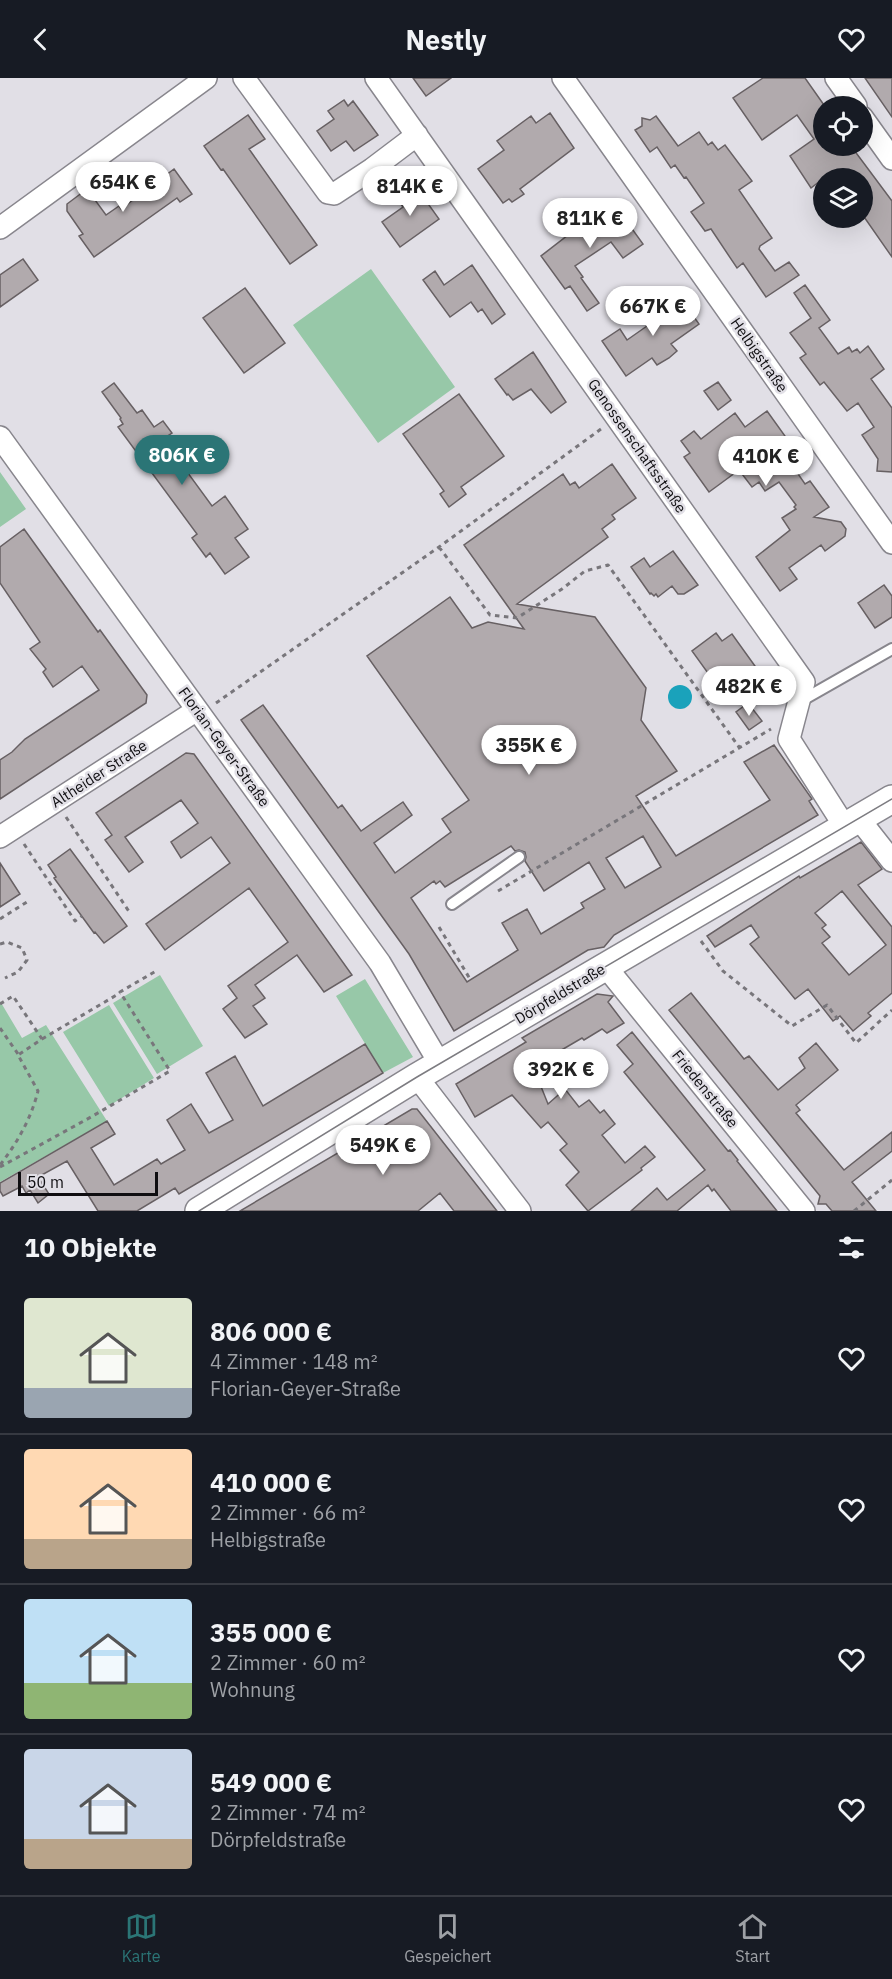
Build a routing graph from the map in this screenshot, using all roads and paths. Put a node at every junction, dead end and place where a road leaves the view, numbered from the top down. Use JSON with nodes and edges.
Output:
{"nodes":[{"id":1,"x":206,"y":78,"type":"edge"},
{"id":2,"x":244,"y":78,"type":"edge"},
{"id":3,"x":376,"y":78,"type":"edge"},
{"id":4,"x":563,"y":78,"type":"edge"},
{"id":5,"x":836,"y":78,"type":"edge"},
{"id":6,"x":849,"y":96,"type":"edge"},
{"id":7,"x":873,"y":132,"type":"edge"},
{"id":8,"x":417,"y":135,"type":"junction"},
{"id":9,"x":892,"y":159,"type":"edge"},
{"id":10,"x":0,"y":228,"type":"edge"},
{"id":11,"x":608,"y":424,"type":"dead end"},
{"id":12,"x":2,"y":443,"type":"edge"},
{"id":13,"x":892,"y":543,"type":"edge"},
{"id":14,"x":439,"y":546,"type":"junction"},
{"id":15,"x":892,"y":649,"type":"edge"},
{"id":16,"x":206,"y":707,"type":"junction"},
{"id":17,"x":797,"y":708,"type":"junction"},
{"id":18,"x":739,"y":747,"type":"junction"},
{"id":19,"x":892,"y":799,"type":"edge"},
{"id":20,"x":65,"y":816,"type":"dead end"},
{"id":21,"x":852,"y":823,"type":"junction"},
{"id":22,"x":0,"y":837,"type":"edge"},
{"id":23,"x":23,"y":843,"type":"dead end"},
{"id":24,"x":519,"y":857,"type":"dead end"},
{"id":25,"x":892,"y":861,"type":"edge"},
{"id":26,"x":496,"y":893,"type":"dead end"},
{"id":27,"x":30,"y":900,"type":"dead end"},
{"id":28,"x":452,"y":904,"type":"dead end"},
{"id":29,"x":130,"y":913,"type":"dead end"},
{"id":30,"x":82,"y":916,"type":"dead end"},
{"id":31,"x":0,"y":919,"type":"edge"},
{"id":32,"x":439,"y":927,"type":"dead end"},
{"id":33,"x":701,"y":941,"type":"dead end"},
{"id":34,"x":0,"y":944,"type":"edge"},
{"id":35,"x":606,"y":967,"type":"junction"},
{"id":36,"x":156,"y":971,"type":"dead end"},
{"id":37,"x":5,"y":978,"type":"dead end"},
{"id":38,"x":470,"y":980,"type":"dead end"},
{"id":39,"x":120,"y":992,"type":"junction"},
{"id":40,"x":0,"y":1004,"type":"edge"},
{"id":41,"x":892,"y":1010,"type":"edge"},
{"id":42,"x":0,"y":1028,"type":"edge"},
{"id":43,"x":42,"y":1039,"type":"junction"},
{"id":44,"x":18,"y":1054,"type":"junction"},
{"id":45,"x":440,"y":1064,"type":"junction"},
{"id":46,"x":417,"y":1077,"type":"junction"},
{"id":47,"x":0,"y":1166,"type":"edge"},
{"id":48,"x":892,"y":1180,"type":"edge"},
{"id":49,"x":216,"y":1207,"type":"edge"},
{"id":50,"x":520,"y":1211,"type":"edge"},
{"id":51,"x":804,"y":1211,"type":"edge"},
{"id":52,"x":854,"y":1211,"type":"edge"}],
"edges":[{"from":1,"to":10,"type":"street"},
{"from":2,"to":8,"type":"street"},
{"from":3,"to":8,"type":"street","name":"Genossenschaftsstraße"},
{"from":4,"to":13,"type":"street","name":"Helbigstraße"},
{"from":5,"to":6,"type":"street"},
{"from":7,"to":9,"type":"street"},
{"from":8,"to":17,"type":"street","name":"Genossenschaftsstraße"},
{"from":11,"to":14,"type":"path"},
{"from":12,"to":16,"type":"street","name":"Florian-Geyer-Straße"},
{"from":14,"to":16,"type":"path"},
{"from":14,"to":18,"type":"path"},
{"from":15,"to":17,"type":"lane"},
{"from":16,"to":22,"type":"street","name":"Altheider Straße"},
{"from":16,"to":45,"type":"street","name":"Florian-Geyer-Straße"},
{"from":17,"to":18,"type":"path"},
{"from":17,"to":21,"type":"street","name":"Genossenschaftsstraße"},
{"from":18,"to":26,"type":"path"},
{"from":19,"to":21,"type":"street","name":"Dörpfeldstraße"},
{"from":20,"to":29,"type":"path"},
{"from":21,"to":25,"type":"street","name":"Genossenschaftsstraße"},
{"from":21,"to":35,"type":"street","name":"Dörpfeldstraße"},
{"from":23,"to":30,"type":"path"},
{"from":24,"to":28,"type":"lane"},
{"from":27,"to":31,"type":"path"},
{"from":32,"to":38,"type":"path"},
{"from":33,"to":41,"type":"path"},
{"from":34,"to":37,"type":"path"},
{"from":35,"to":45,"type":"street","name":"Dörpfeldstraße"},
{"from":35,"to":51,"type":"street","name":"Friedenstraße"},
{"from":36,"to":39,"type":"path"},
{"from":39,"to":43,"type":"path"},
{"from":39,"to":47,"type":"path"},
{"from":40,"to":43,"type":"path"},
{"from":42,"to":44,"type":"path"},
{"from":43,"to":44,"type":"path"},
{"from":44,"to":47,"type":"path"},
{"from":45,"to":46,"type":"street","name":"Dörpfeldstraße"},
{"from":46,"to":49,"type":"street","name":"Dörpfeldstraße"},
{"from":46,"to":50,"type":"street"},
{"from":48,"to":52,"type":"path"}]}
